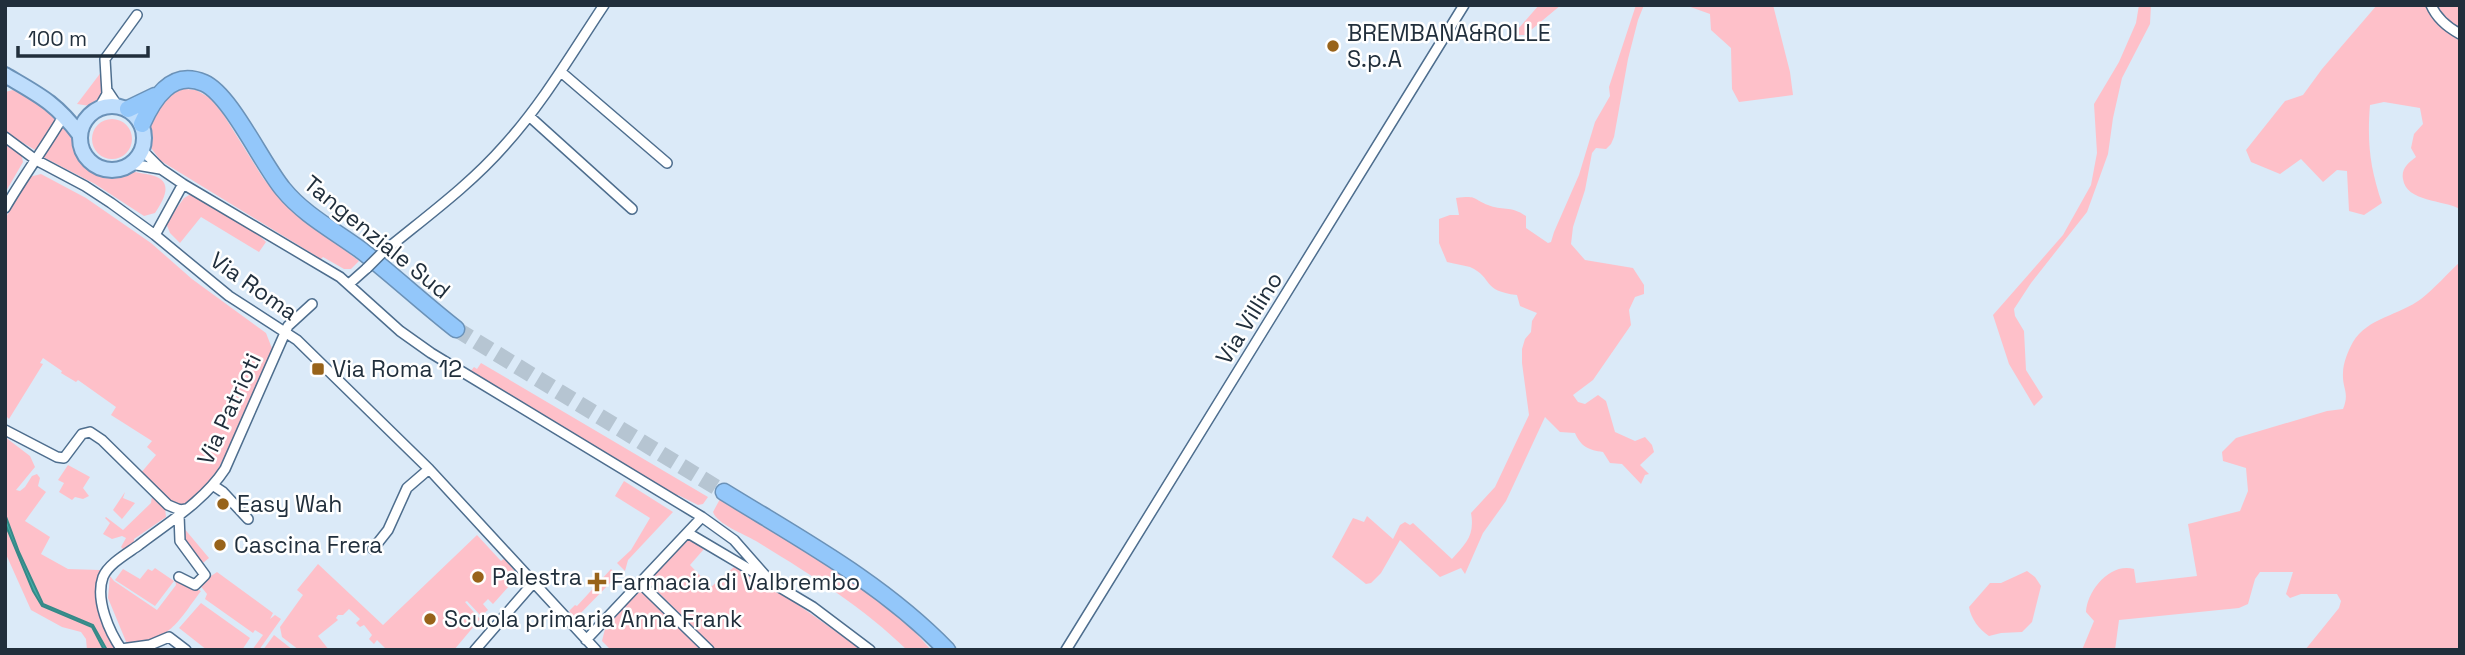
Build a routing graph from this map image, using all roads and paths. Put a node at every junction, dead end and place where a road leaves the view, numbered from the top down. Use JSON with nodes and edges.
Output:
{"nodes":[{"id":1,"x":604,"y":5,"type":"edge"},
{"id":2,"x":1464,"y":5,"type":"edge"},
{"id":3,"x":2431,"y":5,"type":"edge"},
{"id":4,"x":137,"y":15,"type":"dead end"},
{"id":5,"x":2460,"y":34,"type":"edge"},
{"id":6,"x":561,"y":72,"type":"junction"},
{"id":7,"x":5,"y":75,"type":"edge"},
{"id":8,"x":107,"y":90,"type":"junction"},
{"id":9,"x":158,"y":94,"type":"junction"},
{"id":10,"x":51,"y":102,"type":"junction"},
{"id":11,"x":123,"y":107,"type":"junction"},
{"id":12,"x":94,"y":111,"type":"junction"},
{"id":13,"x":529,"y":116,"type":"junction"},
{"id":14,"x":61,"y":120,"type":"dead end"},
{"id":15,"x":142,"y":124,"type":"junction"},
{"id":16,"x":79,"y":135,"type":"junction"},
{"id":17,"x":5,"y":137,"type":"edge"},
{"id":18,"x":142,"y":150,"type":"junction"},
{"id":19,"x":36,"y":160,"type":"junction"},
{"id":20,"x":667,"y":163,"type":"dead end"},
{"id":21,"x":131,"y":164,"type":"junction"},
{"id":22,"x":161,"y":169,"type":"junction"},
{"id":23,"x":183,"y":184,"type":"junction"},
{"id":24,"x":5,"y":208,"type":"edge"},
{"id":25,"x":632,"y":209,"type":"dead end"},
{"id":26,"x":155,"y":235,"type":"junction"},
{"id":27,"x":349,"y":284,"type":"junction"},
{"id":28,"x":312,"y":304,"type":"dead end"},
{"id":29,"x":456,"y":329,"type":"tunnel mouth"},
{"id":30,"x":286,"y":332,"type":"junction"},
{"id":31,"x":5,"y":430,"type":"edge"},
{"id":32,"x":429,"y":469,"type":"junction"},
{"id":33,"x":214,"y":486,"type":"junction"},
{"id":34,"x":724,"y":492,"type":"tunnel mouth"},
{"id":35,"x":188,"y":508,"type":"junction"},
{"id":36,"x":179,"y":515,"type":"junction"},
{"id":37,"x":702,"y":517,"type":"junction"},
{"id":38,"x":248,"y":519,"type":"dead end"},
{"id":39,"x":688,"y":533,"type":"junction"},
{"id":40,"x":373,"y":549,"type":"dead end"},
{"id":41,"x":179,"y":577,"type":"dead end"},
{"id":42,"x":534,"y":582,"type":"junction"},
{"id":43,"x":771,"y":582,"type":"junction"},
{"id":44,"x":640,"y":583,"type":"junction"},
{"id":45,"x":586,"y":640,"type":"junction"},
{"id":46,"x":121,"y":649,"type":"edge"},
{"id":47,"x":186,"y":650,"type":"edge"},
{"id":48,"x":475,"y":650,"type":"edge"},
{"id":49,"x":596,"y":650,"type":"edge"},
{"id":50,"x":709,"y":650,"type":"edge"},
{"id":51,"x":870,"y":650,"type":"edge"},
{"id":52,"x":947,"y":650,"type":"edge"},
{"id":53,"x":1066,"y":650,"type":"edge"}],
"edges":[{"from":1,"to":6,"type":"street"},
{"from":2,"to":53,"type":"street","name":"Via Villino"},
{"from":3,"to":5,"type":"street"},
{"from":4,"to":8,"type":"street"},
{"from":6,"to":13,"type":"street"},
{"from":6,"to":20,"type":"street"},
{"from":7,"to":10,"type":"main road"},
{"from":8,"to":11,"type":"street"},
{"from":8,"to":12,"type":"street"},
{"from":9,"to":11,"type":"highway","name":"Tangenziale Sud"},
{"from":9,"to":15,"type":"highway"},
{"from":9,"to":29,"type":"highway","name":"Tangenziale Sud"},
{"from":10,"to":12,"type":"main road"},
{"from":10,"to":16,"type":"main road"},
{"from":11,"to":12,"type":"main road"},
{"from":11,"to":15,"type":"main road"},
{"from":12,"to":16,"type":"main road"},
{"from":13,"to":25,"type":"street"},
{"from":13,"to":27,"type":"street","bridge":true},
{"from":14,"to":19,"type":"street"},
{"from":15,"to":18,"type":"main road"},
{"from":16,"to":21,"type":"main road"},
{"from":17,"to":19,"type":"street","name":"Via Roma"},
{"from":18,"to":21,"type":"main road"},
{"from":18,"to":22,"type":"street"},
{"from":19,"to":24,"type":"street"},
{"from":19,"to":26,"type":"street","name":"Via Roma"},
{"from":21,"to":22,"type":"street"},
{"from":22,"to":23,"type":"street"},
{"from":23,"to":26,"type":"street"},
{"from":23,"to":27,"type":"street"},
{"from":26,"to":30,"type":"street","name":"Via Roma"},
{"from":27,"to":37,"type":"street"},
{"from":28,"to":30,"type":"street","name":"Via Patrioti"},
{"from":30,"to":32,"type":"street","name":"Via Roma"},
{"from":30,"to":33,"type":"street","name":"Via Patrioti"},
{"from":31,"to":35,"type":"street"},
{"from":32,"to":40,"type":"street"},
{"from":32,"to":42,"type":"street","name":"Via Roma"},
{"from":33,"to":35,"type":"street","name":"Via Patrioti"},
{"from":33,"to":38,"type":"street"},
{"from":34,"to":52,"type":"highway"},
{"from":35,"to":36,"type":"street","name":"Via Patrioti"},
{"from":36,"to":41,"type":"street"},
{"from":36,"to":46,"type":"street","name":"Via Patrioti"},
{"from":37,"to":39,"type":"street"},
{"from":37,"to":43,"type":"street"},
{"from":39,"to":43,"type":"street"},
{"from":39,"to":44,"type":"street"},
{"from":42,"to":45,"type":"street","name":"Via Roma"},
{"from":42,"to":48,"type":"street"},
{"from":43,"to":51,"type":"street"},
{"from":44,"to":45,"type":"street"},
{"from":44,"to":50,"type":"street"},
{"from":45,"to":49,"type":"street","name":"Via Roma"},
{"from":46,"to":47,"type":"street"}]}
